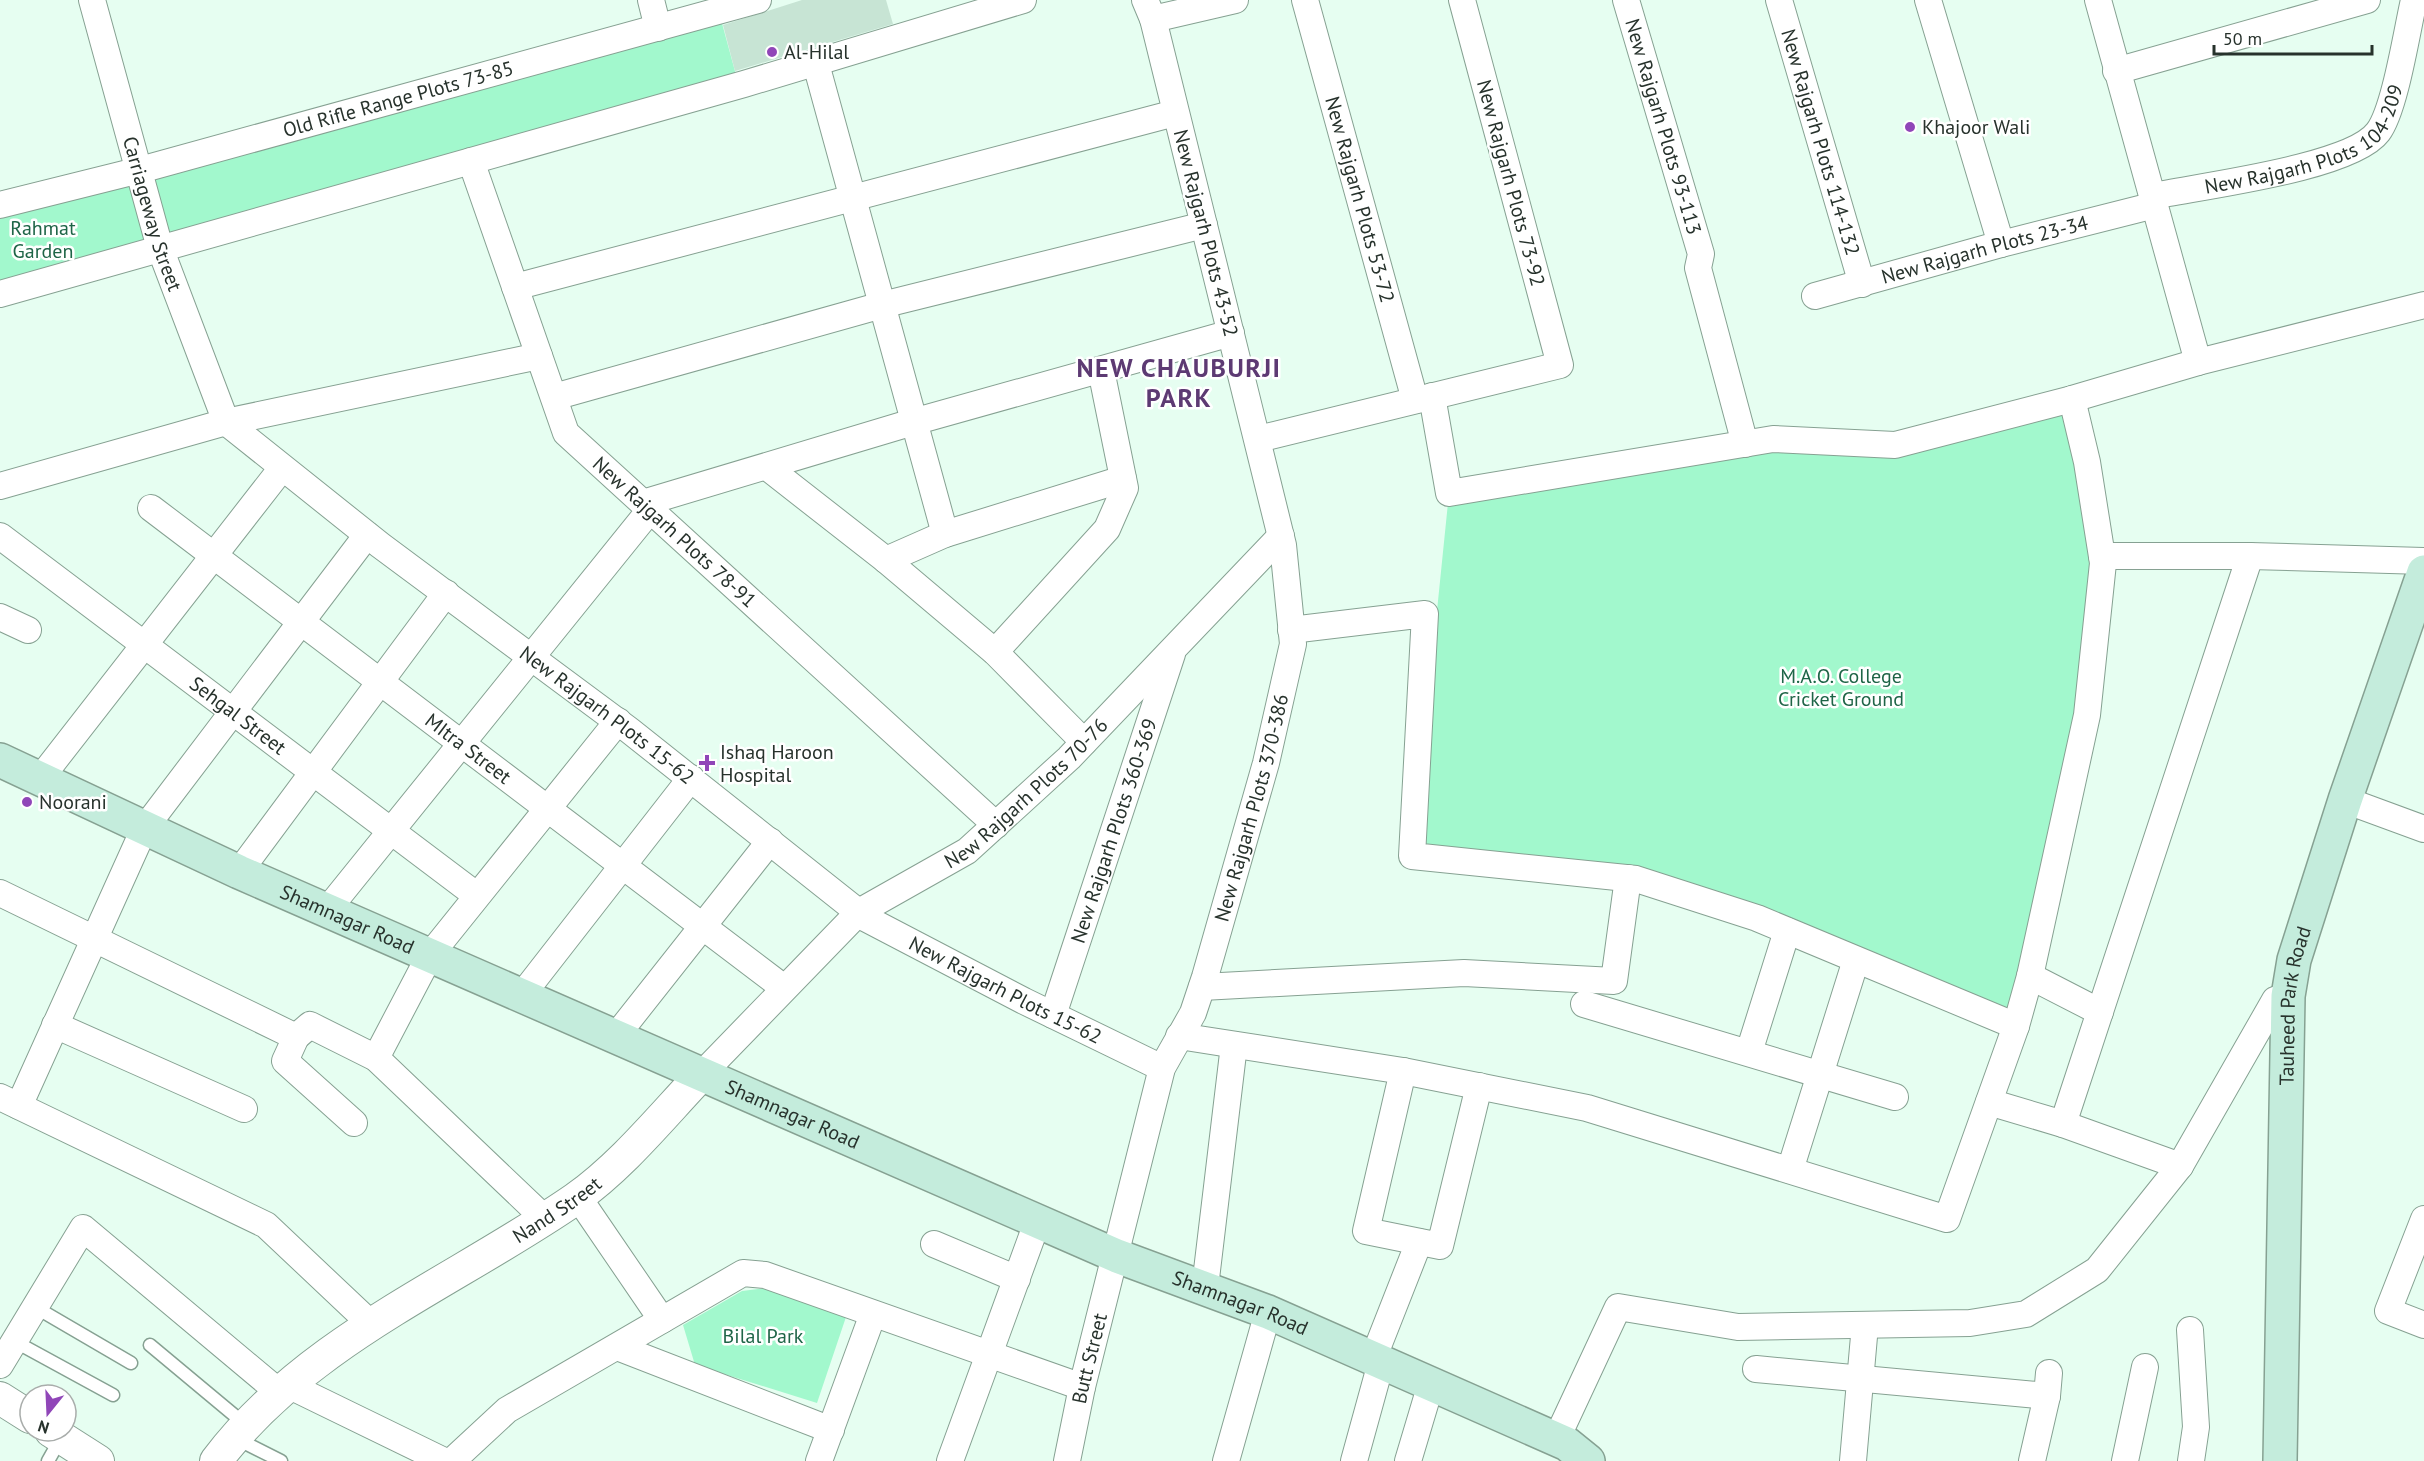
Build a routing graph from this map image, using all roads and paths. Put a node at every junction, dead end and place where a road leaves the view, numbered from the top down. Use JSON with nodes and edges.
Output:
{"nodes":[{"id":1,"x":92,"y":0,"type":"edge"},
{"id":2,"x":651,"y":0,"type":"edge"},
{"id":3,"x":758,"y":0,"type":"edge"},
{"id":4,"x":1023,"y":0,"type":"edge"},
{"id":5,"x":1235,"y":0,"type":"edge"},
{"id":6,"x":1305,"y":0,"type":"edge"},
{"id":7,"x":1462,"y":0,"type":"edge"},
{"id":8,"x":1626,"y":0,"type":"edge"},
{"id":9,"x":1779,"y":0,"type":"edge"},
{"id":10,"x":1928,"y":0,"type":"edge"},
{"id":11,"x":2098,"y":0,"type":"edge"},
{"id":12,"x":2367,"y":0,"type":"edge"},
{"id":13,"x":2414,"y":0,"type":"edge"},
{"id":14,"x":1149,"y":10,"type":"edge"},
{"id":15,"x":658,"y":28,"type":"junction"},
{"id":16,"x":816,"y":63,"type":"junction"},
{"id":17,"x":2116,"y":70,"type":"junction"},
{"id":18,"x":1175,"y":113,"type":"junction"},
{"id":19,"x":471,"y":161,"type":"junction"},
{"id":20,"x":140,"y":170,"type":"junction"},
{"id":21,"x":851,"y":198,"type":"junction"},
{"id":22,"x":2154,"y":200,"type":"junction"},
{"id":23,"x":0,"y":205,"type":"edge"},
{"id":24,"x":1204,"y":225,"type":"junction"},
{"id":25,"x":2001,"y":244,"type":"junction"},
{"id":26,"x":160,"y":248,"type":"junction"},
{"id":27,"x":1862,"y":284,"type":"junction"},
{"id":28,"x":515,"y":287,"type":"junction"},
{"id":29,"x":0,"y":294,"type":"edge"},
{"id":30,"x":1815,"y":296,"type":"dead end"},
{"id":31,"x":2424,"y":304,"type":"edge"},
{"id":32,"x":882,"y":305,"type":"junction"},
{"id":33,"x":1231,"y":333,"type":"junction"},
{"id":34,"x":539,"y":356,"type":"junction"},
{"id":35,"x":2198,"y":362,"type":"junction"},
{"id":36,"x":1101,"y":370,"type":"junction"},
{"id":37,"x":554,"y":397,"type":"junction"},
{"id":38,"x":1423,"y":398,"type":"junction"},
{"id":39,"x":2072,"y":399,"type":"junction"},
{"id":40,"x":226,"y":422,"type":"junction"},
{"id":41,"x":913,"y":422,"type":"junction"},
{"id":42,"x":1257,"y":439,"type":"junction"},
{"id":43,"x":1744,"y":444,"type":"junction"},
{"id":44,"x":767,"y":467,"type":"junction"},
{"id":45,"x":282,"y":468,"type":"junction"},
{"id":46,"x":1123,"y":479,"type":"junction"},
{"id":47,"x":0,"y":486,"type":"edge"},
{"id":48,"x":646,"y":506,"type":"junction"},
{"id":49,"x":151,"y":508,"type":"dead end"},
{"id":50,"x":367,"y":534,"type":"junction"},
{"id":51,"x":945,"y":534,"type":"junction"},
{"id":52,"x":1281,"y":536,"type":"junction"},
{"id":53,"x":0,"y":537,"type":"edge"},
{"id":54,"x":213,"y":556,"type":"junction"},
{"id":55,"x":2102,"y":556,"type":"junction"},
{"id":56,"x":2250,"y":556,"type":"junction"},
{"id":57,"x":886,"y":560,"type":"junction"},
{"id":58,"x":2424,"y":561,"type":"edge"},
{"id":59,"x":2424,"y":572,"type":"edge"},
{"id":60,"x":446,"y":593,"type":"junction"},
{"id":61,"x":2417,"y":614,"type":"edge"},
{"id":62,"x":0,"y":617,"type":"edge"},
{"id":63,"x":300,"y":622,"type":"junction"},
{"id":64,"x":28,"y":630,"type":"dead end"},
{"id":65,"x":1292,"y":630,"type":"junction"},
{"id":66,"x":144,"y":645,"type":"junction"},
{"id":67,"x":1174,"y":648,"type":"junction"},
{"id":68,"x":995,"y":652,"type":"junction"},
{"id":69,"x":531,"y":657,"type":"junction"},
{"id":70,"x":380,"y":682,"type":"junction"},
{"id":71,"x":231,"y":712,"type":"junction"},
{"id":72,"x":618,"y":721,"type":"junction"},
{"id":73,"x":1084,"y":742,"type":"junction"},
{"id":74,"x":461,"y":744,"type":"junction"},
{"id":75,"x":0,"y":760,"type":"edge"},
{"id":76,"x":312,"y":773,"type":"junction"},
{"id":77,"x":691,"y":778,"type":"junction"},
{"id":78,"x":39,"y":780,"type":"junction"},
{"id":79,"x":2345,"y":800,"type":"junction"},
{"id":80,"x":547,"y":809,"type":"junction"},
{"id":81,"x":996,"y":825,"type":"junction"},
{"id":82,"x":144,"y":829,"type":"junction"},
{"id":83,"x":2424,"y":829,"type":"edge"},
{"id":84,"x":392,"y":832,"type":"junction"},
{"id":85,"x":770,"y":841,"type":"junction"},
{"id":86,"x":622,"y":866,"type":"junction"},
{"id":87,"x":239,"y":872,"type":"junction"},
{"id":88,"x":1628,"y":878,"type":"junction"},
{"id":89,"x":477,"y":895,"type":"junction"},
{"id":90,"x":2,"y":898,"type":"edge"},
{"id":91,"x":328,"y":909,"type":"junction"},
{"id":92,"x":859,"y":912,"type":"junction"},
{"id":93,"x":702,"y":926,"type":"junction"},
{"id":94,"x":1786,"y":931,"type":"junction"},
{"id":95,"x":93,"y":939,"type":"junction"},
{"id":96,"x":430,"y":955,"type":"junction"},
{"id":97,"x":1856,"y":960,"type":"junction"},
{"id":98,"x":2030,"y":976,"type":"junction"},
{"id":99,"x":1202,"y":987,"type":"junction"},
{"id":100,"x":784,"y":988,"type":"junction"},
{"id":101,"x":522,"y":996,"type":"junction"},
{"id":102,"x":2288,"y":996,"type":"junction"},
{"id":103,"x":1584,"y":1004,"type":"dead end"},
{"id":104,"x":2100,"y":1012,"type":"junction"},
{"id":105,"x":1053,"y":1015,"type":"junction"},
{"id":106,"x":55,"y":1025,"type":"junction"},
{"id":107,"x":2016,"y":1026,"type":"junction"},
{"id":108,"x":616,"y":1036,"type":"junction"},
{"id":109,"x":1179,"y":1036,"type":"junction"},
{"id":110,"x":296,"y":1037,"type":"junction"},
{"id":111,"x":1234,"y":1045,"type":"junction"},
{"id":112,"x":1749,"y":1052,"type":"junction"},
{"id":113,"x":376,"y":1058,"type":"junction"},
{"id":114,"x":1162,"y":1068,"type":"junction"},
{"id":115,"x":1403,"y":1071,"type":"junction"},
{"id":116,"x":1821,"y":1073,"type":"junction"},
{"id":117,"x":702,"y":1074,"type":"junction"},
{"id":118,"x":1479,"y":1086,"type":"junction"},
{"id":119,"x":1895,"y":1097,"type":"dead end"},
{"id":120,"x":9,"y":1102,"type":"edge"},
{"id":121,"x":1989,"y":1102,"type":"junction"},
{"id":122,"x":244,"y":1110,"type":"dead end"},
{"id":123,"x":354,"y":1123,"type":"dead end"},
{"id":124,"x":2063,"y":1124,"type":"junction"},
{"id":125,"x":2180,"y":1166,"type":"junction"},
{"id":126,"x":1791,"y":1170,"type":"junction"},
{"id":127,"x":578,"y":1197,"type":"junction"},
{"id":128,"x":545,"y":1219,"type":"junction"},
{"id":129,"x":2424,"y":1219,"type":"edge"},
{"id":130,"x":1038,"y":1220,"type":"junction"},
{"id":131,"x":1419,"y":1242,"type":"junction"},
{"id":132,"x":934,"y":1244,"type":"dead end"},
{"id":133,"x":2418,"y":1250,"type":"edge"},
{"id":134,"x":1117,"y":1256,"type":"junction"},
{"id":135,"x":1017,"y":1279,"type":"junction"},
{"id":136,"x":1205,"y":1287,"type":"junction"},
{"id":137,"x":35,"y":1306,"type":"junction"},
{"id":138,"x":1268,"y":1312,"type":"junction"},
{"id":139,"x":873,"y":1314,"type":"junction"},
{"id":140,"x":662,"y":1320,"type":"junction"},
{"id":141,"x":1865,"y":1325,"type":"junction"},
{"id":142,"x":2424,"y":1325,"type":"edge"},
{"id":143,"x":373,"y":1326,"type":"junction"},
{"id":144,"x":2190,"y":1329,"type":"dead end"},
{"id":145,"x":14,"y":1341,"type":"junction"},
{"id":146,"x":150,"y":1345,"type":"dead end"},
{"id":147,"x":617,"y":1347,"type":"junction"},
{"id":148,"x":988,"y":1354,"type":"junction"},
{"id":149,"x":1377,"y":1361,"type":"junction"},
{"id":150,"x":131,"y":1363,"type":"dead end"},
{"id":151,"x":0,"y":1365,"type":"edge"},
{"id":152,"x":2145,"y":1367,"type":"dead end"},
{"id":153,"x":1756,"y":1369,"type":"dead end"},
{"id":154,"x":1860,"y":1378,"type":"junction"},
{"id":155,"x":1431,"y":1384,"type":"junction"},
{"id":156,"x":1082,"y":1387,"type":"junction"},
{"id":157,"x":285,"y":1389,"type":"junction"},
{"id":158,"x":112,"y":1395,"type":"dead end"},
{"id":159,"x":0,"y":1398,"type":"edge"},
{"id":160,"x":18,"y":1409,"type":"edge"},
{"id":161,"x":831,"y":1430,"type":"junction"},
{"id":162,"x":1556,"y":1440,"type":"junction"},
{"id":163,"x":232,"y":1441,"type":"edge"},
{"id":164,"x":54,"y":1443,"type":"edge"},
{"id":165,"x":98,"y":1461,"type":"edge"},
{"id":166,"x":281,"y":1461,"type":"edge"},
{"id":167,"x":444,"y":1461,"type":"edge"},
{"id":168,"x":452,"y":1461,"type":"edge"},
{"id":169,"x":819,"y":1461,"type":"edge"},
{"id":170,"x":950,"y":1461,"type":"edge"},
{"id":171,"x":1067,"y":1461,"type":"edge"},
{"id":172,"x":1226,"y":1461,"type":"edge"},
{"id":173,"x":1354,"y":1461,"type":"edge"},
{"id":174,"x":1408,"y":1461,"type":"edge"},
{"id":175,"x":1588,"y":1461,"type":"edge"},
{"id":176,"x":1853,"y":1461,"type":"edge"},
{"id":177,"x":2032,"y":1461,"type":"edge"},
{"id":178,"x":2125,"y":1461,"type":"edge"},
{"id":179,"x":2191,"y":1461,"type":"edge"},
{"id":180,"x":2280,"y":1461,"type":"edge"}],
"edges":[{"from":1,"to":20,"type":"street","name":"Carriageway Street"},
{"from":2,"to":15,"type":"street"},
{"from":3,"to":15,"type":"street","name":"Old Rifle Range Plots 73-85"},
{"from":4,"to":16,"type":"street"},
{"from":5,"to":14,"type":"street"},
{"from":6,"to":38,"type":"street","name":"New Rajgarh Plots 53-72"},
{"from":7,"to":38,"type":"street","name":"New Rajgarh Plots 73-92"},
{"from":8,"to":43,"type":"street","name":"New Rajgarh Plots 93-113"},
{"from":9,"to":27,"type":"street","name":"New Rajgarh Plots 114-132"},
{"from":10,"to":25,"type":"street"},
{"from":11,"to":17,"type":"street"},
{"from":12,"to":17,"type":"street"},
{"from":13,"to":22,"type":"street","name":"New Rajgarh Plots 104-209"},
{"from":14,"to":18,"type":"street","name":"New Rajgarh Plots 43-52"},
{"from":15,"to":20,"type":"street","name":"Old Rifle Range Plots 73-85"},
{"from":16,"to":19,"type":"street"},
{"from":16,"to":21,"type":"street"},
{"from":17,"to":22,"type":"street"},
{"from":18,"to":21,"type":"street"},
{"from":18,"to":24,"type":"street","name":"New Rajgarh Plots 43-52"},
{"from":19,"to":26,"type":"street"},
{"from":19,"to":28,"type":"street","name":"New Rajgarh Plots 78-91"},
{"from":20,"to":23,"type":"street","name":"Old Rifle Range Plots 73-85"},
{"from":20,"to":26,"type":"street","name":"Carriageway Street"},
{"from":21,"to":28,"type":"street"},
{"from":21,"to":32,"type":"street"},
{"from":22,"to":25,"type":"street","name":"New Rajgarh Plots 23-34"},
{"from":22,"to":35,"type":"street"},
{"from":24,"to":32,"type":"street"},
{"from":24,"to":33,"type":"street","name":"New Rajgarh Plots 43-52"},
{"from":25,"to":27,"type":"street","name":"New Rajgarh Plots 23-34"},
{"from":26,"to":29,"type":"street"},
{"from":26,"to":40,"type":"street","name":"Carriageway Street"},
{"from":27,"to":30,"type":"street","name":"New Rajgarh Plots 23-34"},
{"from":28,"to":34,"type":"street","name":"New Rajgarh Plots 78-91"},
{"from":31,"to":35,"type":"street"},
{"from":32,"to":37,"type":"street"},
{"from":32,"to":41,"type":"street"},
{"from":33,"to":36,"type":"street"},
{"from":33,"to":42,"type":"street","name":"New Rajgarh Plots 43-52"},
{"from":34,"to":37,"type":"street","name":"New Rajgarh Plots 78-91"},
{"from":34,"to":40,"type":"street"},
{"from":35,"to":39,"type":"street"},
{"from":36,"to":41,"type":"street"},
{"from":36,"to":46,"type":"street"},
{"from":37,"to":48,"type":"street","name":"New Rajgarh Plots 78-91"},
{"from":38,"to":42,"type":"street"},
{"from":38,"to":43,"type":"street","name":"New Rajgarh Plots 53-72"},
{"from":39,"to":43,"type":"street"},
{"from":39,"to":55,"type":"street"},
{"from":40,"to":45,"type":"street","name":"New Rajgarh Plots 15-62"},
{"from":40,"to":47,"type":"street"},
{"from":41,"to":44,"type":"street"},
{"from":41,"to":51,"type":"street"},
{"from":42,"to":52,"type":"street","name":"New Rajgarh Plots 43-52"},
{"from":44,"to":48,"type":"street"},
{"from":44,"to":57,"type":"street"},
{"from":45,"to":50,"type":"street","name":"New Rajgarh Plots 15-62"},
{"from":45,"to":54,"type":"street"},
{"from":46,"to":51,"type":"street"},
{"from":46,"to":68,"type":"street"},
{"from":48,"to":69,"type":"street"},
{"from":48,"to":81,"type":"street","name":"New Rajgarh Plots 78-91"},
{"from":49,"to":54,"type":"street","name":"MItra Street"},
{"from":50,"to":60,"type":"street","name":"New Rajgarh Plots 15-62"},
{"from":50,"to":63,"type":"street"},
{"from":51,"to":57,"type":"street"},
{"from":52,"to":65,"type":"street","name":"New Rajgarh Plots 370-386"},
{"from":52,"to":67,"type":"street","name":"New Rajgarh Plots 70-76"},
{"from":53,"to":66,"type":"street","name":"Sehgal Street"},
{"from":54,"to":63,"type":"street","name":"MItra Street"},
{"from":54,"to":66,"type":"street"},
{"from":55,"to":56,"type":"street"},
{"from":55,"to":98,"type":"street"},
{"from":56,"to":58,"type":"street"},
{"from":56,"to":104,"type":"street"},
{"from":57,"to":68,"type":"street"},
{"from":59,"to":61,"type":"main road","name":"Tauheed Park Road"},
{"from":60,"to":69,"type":"street","name":"New Rajgarh Plots 15-62"},
{"from":60,"to":70,"type":"street"},
{"from":61,"to":79,"type":"main road","name":"Tauheed Park Road"},
{"from":62,"to":64,"type":"street"},
{"from":63,"to":70,"type":"street","name":"MItra Street"},
{"from":63,"to":71,"type":"street"},
{"from":65,"to":88,"type":"street"},
{"from":65,"to":99,"type":"street","name":"New Rajgarh Plots 370-386"},
{"from":66,"to":71,"type":"street","name":"Sehgal Street"},
{"from":66,"to":78,"type":"street"},
{"from":67,"to":73,"type":"street","name":"New Rajgarh Plots 70-76"},
{"from":67,"to":105,"type":"street","name":"New Rajgarh Plots 360-369"},
{"from":68,"to":73,"type":"street"},
{"from":69,"to":72,"type":"street","name":"New Rajgarh Plots 15-62"},
{"from":69,"to":74,"type":"street"},
{"from":70,"to":74,"type":"street","name":"MItra Street"},
{"from":70,"to":76,"type":"street"},
{"from":71,"to":76,"type":"street","name":"Sehgal Street"},
{"from":71,"to":82,"type":"street"},
{"from":72,"to":77,"type":"street","name":"New Rajgarh Plots 15-62"},
{"from":72,"to":80,"type":"street"},
{"from":73,"to":81,"type":"street","name":"New Rajgarh Plots 70-76"},
{"from":74,"to":80,"type":"street","name":"MItra Street"},
{"from":74,"to":84,"type":"street"},
{"from":75,"to":78,"type":"main road","name":"Shamnagar Road"},
{"from":76,"to":84,"type":"street","name":"Sehgal Street"},
{"from":76,"to":87,"type":"street"},
{"from":77,"to":85,"type":"street","name":"New Rajgarh Plots 15-62"},
{"from":77,"to":86,"type":"street"},
{"from":78,"to":82,"type":"main road","name":"Shamnagar Road"},
{"from":79,"to":83,"type":"street"},
{"from":79,"to":102,"type":"main road","name":"Tauheed Park Road"},
{"from":80,"to":86,"type":"street","name":"MItra Street"},
{"from":80,"to":89,"type":"street"},
{"from":81,"to":92,"type":"street","name":"New Rajgarh Plots 70-76"},
{"from":82,"to":87,"type":"main road","name":"Shamnagar Road"},
{"from":82,"to":95,"type":"street"},
{"from":84,"to":89,"type":"street","name":"Sehgal Street"},
{"from":84,"to":91,"type":"street"},
{"from":85,"to":92,"type":"street","name":"New Rajgarh Plots 15-62"},
{"from":85,"to":93,"type":"street"},
{"from":86,"to":93,"type":"street","name":"MItra Street"},
{"from":86,"to":101,"type":"street"},
{"from":87,"to":91,"type":"main road","name":"Shamnagar Road"},
{"from":88,"to":94,"type":"street"},
{"from":88,"to":99,"type":"street"},
{"from":89,"to":96,"type":"street"},
{"from":90,"to":95,"type":"street"},
{"from":91,"to":96,"type":"main road","name":"Shamnagar Road"},
{"from":92,"to":100,"type":"street","name":"Nand Street"},
{"from":92,"to":105,"type":"street","name":"New Rajgarh Plots 15-62"},
{"from":93,"to":100,"type":"street","name":"MItra Street"},
{"from":93,"to":108,"type":"street"},
{"from":94,"to":97,"type":"street"},
{"from":94,"to":112,"type":"street"},
{"from":95,"to":106,"type":"street"},
{"from":95,"to":110,"type":"street"},
{"from":96,"to":101,"type":"main road","name":"Shamnagar Road"},
{"from":96,"to":113,"type":"street"},
{"from":97,"to":107,"type":"street"},
{"from":97,"to":116,"type":"street"},
{"from":98,"to":104,"type":"street"},
{"from":98,"to":107,"type":"street"},
{"from":99,"to":109,"type":"street","name":"New Rajgarh Plots 370-386"},
{"from":100,"to":117,"type":"street","name":"Nand Street"},
{"from":101,"to":108,"type":"main road","name":"Shamnagar Road"},
{"from":102,"to":125,"type":"street"},
{"from":102,"to":180,"type":"main road","name":"Tauheed Park Road"},
{"from":103,"to":112,"type":"street"},
{"from":104,"to":124,"type":"street"},
{"from":105,"to":114,"type":"street","name":"New Rajgarh Plots 15-62"},
{"from":106,"to":120,"type":"street"},
{"from":106,"to":122,"type":"street"},
{"from":107,"to":121,"type":"street"},
{"from":108,"to":117,"type":"main road","name":"Shamnagar Road"},
{"from":109,"to":111,"type":"street"},
{"from":109,"to":114,"type":"street","name":"New Rajgarh Plots 370-386"},
{"from":110,"to":113,"type":"street"},
{"from":110,"to":123,"type":"street"},
{"from":111,"to":115,"type":"street"},
{"from":111,"to":136,"type":"street"},
{"from":112,"to":116,"type":"street"},
{"from":113,"to":128,"type":"street"},
{"from":114,"to":134,"type":"street","name":"Butt Street"},
{"from":115,"to":118,"type":"street"},
{"from":115,"to":131,"type":"street"},
{"from":116,"to":119,"type":"street"},
{"from":116,"to":126,"type":"street"},
{"from":117,"to":127,"type":"street","name":"Nand Street"},
{"from":117,"to":130,"type":"main road","name":"Shamnagar Road"},
{"from":118,"to":126,"type":"street"},
{"from":118,"to":131,"type":"street"},
{"from":120,"to":143,"type":"street"},
{"from":121,"to":124,"type":"street"},
{"from":121,"to":126,"type":"street"},
{"from":124,"to":125,"type":"street"},
{"from":125,"to":141,"type":"street"},
{"from":127,"to":128,"type":"street","name":"Nand Street"},
{"from":127,"to":140,"type":"street"},
{"from":128,"to":143,"type":"street","name":"Nand Street"},
{"from":129,"to":133,"type":"street"},
{"from":130,"to":134,"type":"main road","name":"Shamnagar Road"},
{"from":130,"to":135,"type":"street"},
{"from":131,"to":149,"type":"street"},
{"from":132,"to":135,"type":"street"},
{"from":133,"to":142,"type":"street"},
{"from":134,"to":136,"type":"main road","name":"Shamnagar Road"},
{"from":134,"to":156,"type":"street","name":"Butt Street"},
{"from":135,"to":148,"type":"street"},
{"from":136,"to":138,"type":"main road","name":"Shamnagar Road"},
{"from":137,"to":145,"type":"street"},
{"from":137,"to":150,"type":"lane"},
{"from":137,"to":157,"type":"street"},
{"from":138,"to":149,"type":"main road","name":"Shamnagar Road"},
{"from":138,"to":172,"type":"street"},
{"from":139,"to":140,"type":"street"},
{"from":139,"to":148,"type":"street"},
{"from":139,"to":161,"type":"street"},
{"from":140,"to":147,"type":"street"},
{"from":141,"to":154,"type":"street"},
{"from":141,"to":162,"type":"street"},
{"from":143,"to":157,"type":"street","name":"Nand Street"},
{"from":144,"to":179,"type":"street"},
{"from":145,"to":151,"type":"street"},
{"from":145,"to":158,"type":"lane"},
{"from":146,"to":163,"type":"lane"},
{"from":147,"to":161,"type":"street"},
{"from":147,"to":168,"type":"street"},
{"from":148,"to":156,"type":"street"},
{"from":148,"to":170,"type":"street"},
{"from":149,"to":155,"type":"main road","name":"Shamnagar Road"},
{"from":149,"to":173,"type":"street"},
{"from":152,"to":178,"type":"street"},
{"from":153,"to":154,"type":"street"},
{"from":154,"to":176,"type":"street"},
{"from":154,"to":177,"type":"street"},
{"from":155,"to":162,"type":"main road","name":"Shamnagar Road"},
{"from":155,"to":174,"type":"street"},
{"from":156,"to":171,"type":"street","name":"Butt Street"},
{"from":157,"to":163,"type":"street","name":"Nand Street"},
{"from":157,"to":167,"type":"street"},
{"from":159,"to":160,"type":"street"},
{"from":161,"to":169,"type":"street"},
{"from":162,"to":175,"type":"main road","name":"Shamnagar Road"},
{"from":163,"to":166,"type":"lane"},
{"from":164,"to":165,"type":"street"}]}
